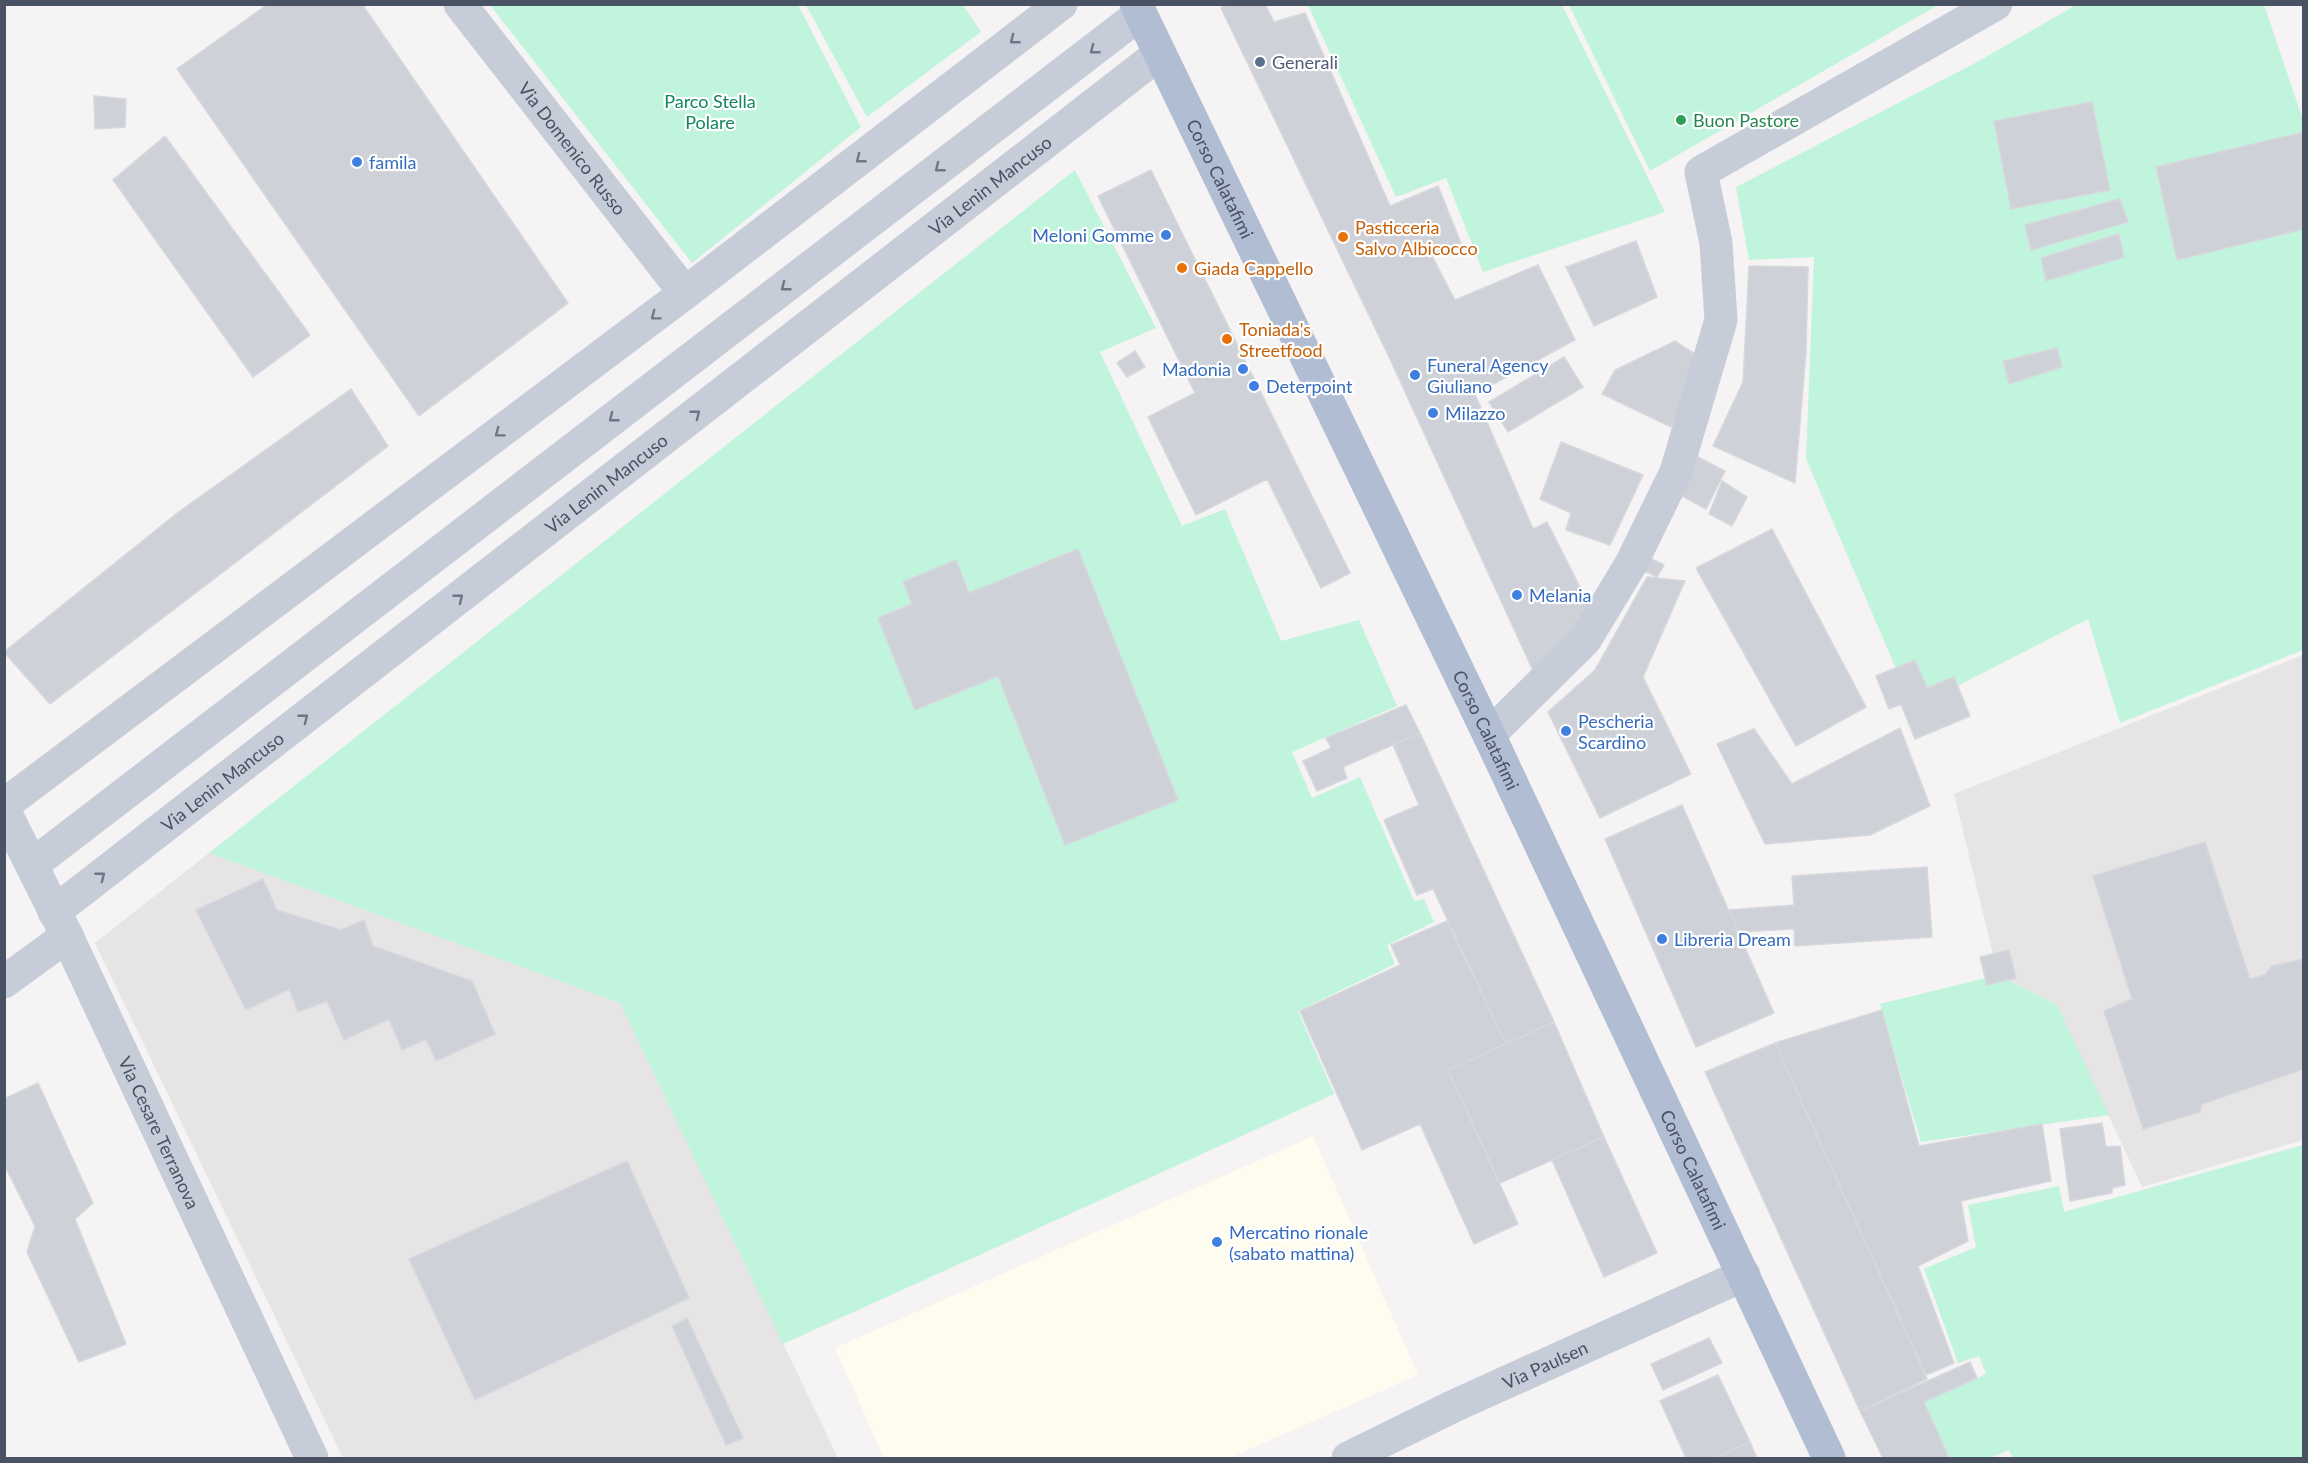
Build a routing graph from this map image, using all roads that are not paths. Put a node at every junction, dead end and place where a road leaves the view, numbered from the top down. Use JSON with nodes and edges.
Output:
{"nodes":[{"id":1,"x":460,"y":4,"type":"edge"},
{"id":2,"x":1061,"y":4,"type":"edge"},
{"id":3,"x":1996,"y":4,"type":"edge"},
{"id":4,"x":1138,"y":9,"type":"edge"},
{"id":5,"x":1159,"y":54,"type":"junction"},
{"id":6,"x":685,"y":293,"type":"junction"},
{"id":7,"x":1489,"y":735,"type":"junction"},
{"id":8,"x":4,"y":805,"type":"edge"},
{"id":9,"x":4,"y":810,"type":"edge"},
{"id":10,"x":32,"y":865,"type":"junction"},
{"id":11,"x":61,"y":924,"type":"junction"},
{"id":12,"x":4,"y":982,"type":"edge"},
{"id":13,"x":1744,"y":1275,"type":"junction"},
{"id":14,"x":312,"y":1458,"type":"edge"},
{"id":15,"x":1348,"y":1458,"type":"edge"},
{"id":16,"x":1829,"y":1458,"type":"edge"}],
"edges":[{"from":1,"to":6,"type":"street","name":"Via Domenico Russo"},
{"from":2,"to":6,"type":"street","one_way":true},
{"from":3,"to":7,"type":"street"},
{"from":4,"to":5,"type":"main road","name":"Corso Calatafimi"},
{"from":4,"to":10,"type":"street","one_way":true},
{"from":5,"to":7,"type":"main road","name":"Corso Calatafimi"},
{"from":11,"to":5,"type":"street","name":"Via Lenin Mancuso","one_way":true},
{"from":6,"to":8,"type":"street","one_way":true},
{"from":7,"to":13,"type":"main road","name":"Corso Calatafimi"},
{"from":9,"to":10,"type":"street","name":"Via Cesare Terranova"},
{"from":10,"to":11,"type":"street","name":"Via Cesare Terranova"},
{"from":11,"to":12,"type":"street","name":"Via Lenin Mancuso"},
{"from":11,"to":14,"type":"street","name":"Via Cesare Terranova"},
{"from":13,"to":15,"type":"street","name":"Via Paulsen"},
{"from":13,"to":16,"type":"main road","name":"Corso Calatafimi"}]}
